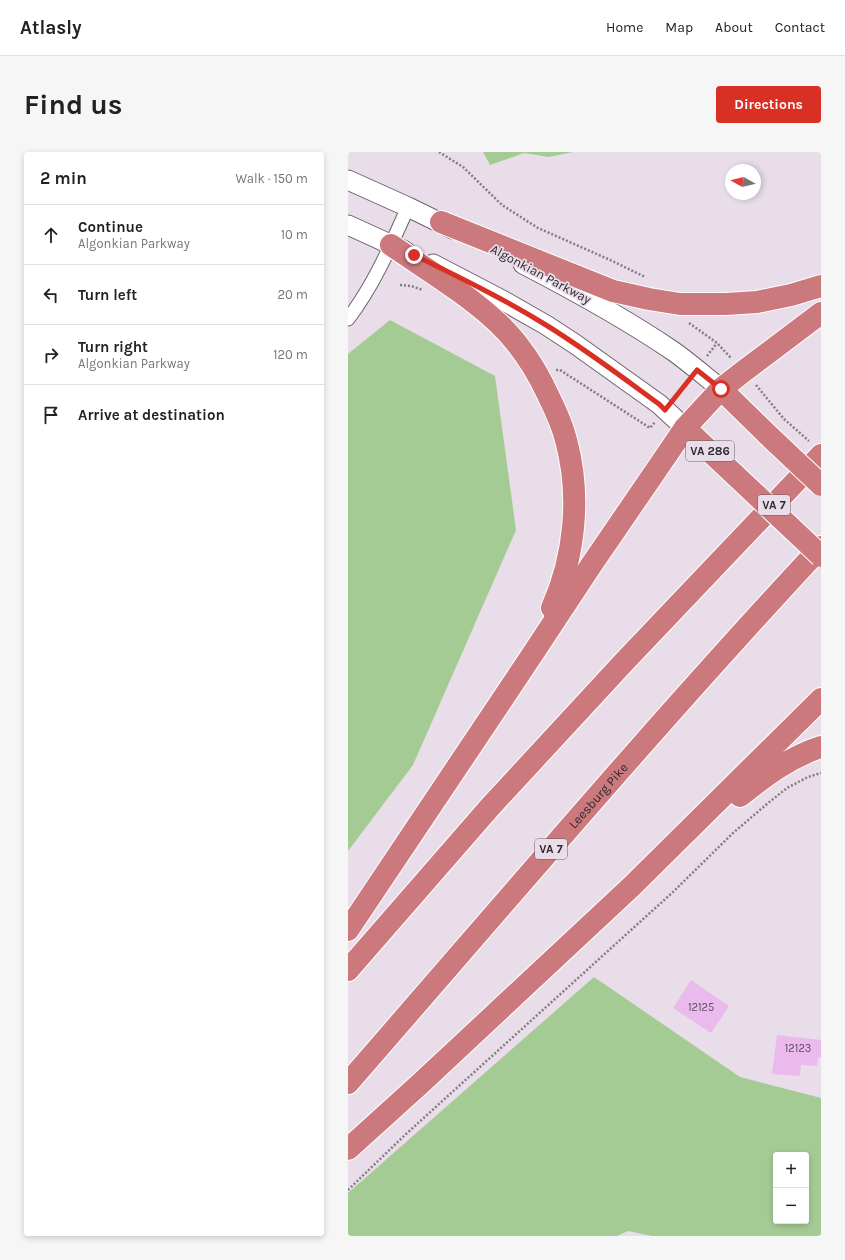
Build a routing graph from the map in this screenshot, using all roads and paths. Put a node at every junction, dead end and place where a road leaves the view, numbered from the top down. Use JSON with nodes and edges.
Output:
{"nodes":[{"id":1,"x":348,"y":180,"type":"edge"},
{"id":2,"x":408,"y":207,"type":"junction"},
{"id":3,"x":441,"y":222,"type":"junction"},
{"id":4,"x":348,"y":225,"type":"edge"},
{"id":5,"x":391,"y":245,"type":"junction"},
{"id":6,"x":400,"y":285,"type":"dead end"},
{"id":7,"x":821,"y":286,"type":"edge"},
{"id":8,"x":423,"y":290,"type":"dead end"},
{"id":9,"x":821,"y":313,"type":"edge"},
{"id":10,"x":348,"y":319,"type":"edge"},
{"id":11,"x":717,"y":343,"type":"dead end"},
{"id":12,"x":697,"y":370,"type":"junction"},
{"id":13,"x":538,"y":374,"type":"junction"},
{"id":14,"x":721,"y":389,"type":"junction"},
{"id":15,"x":665,"y":410,"type":"junction"},
{"id":16,"x":784,"y":419,"type":"dead end"},
{"id":17,"x":685,"y":428,"type":"junction"},
{"id":18,"x":816,"y":449,"type":"edge"},
{"id":19,"x":821,"y":485,"type":"edge"},
{"id":20,"x":821,"y":547,"type":"edge"},
{"id":21,"x":821,"y":556,"type":"edge"},
{"id":22,"x":526,"y":664,"type":"junction"},
{"id":23,"x":821,"y":698,"type":"edge"},
{"id":24,"x":821,"y":747,"type":"edge"},
{"id":25,"x":821,"y":773,"type":"edge"},
{"id":26,"x":632,"y":886,"type":"junction"},
{"id":27,"x":348,"y":930,"type":"edge"},
{"id":28,"x":348,"y":970,"type":"edge"},
{"id":29,"x":348,"y":1083,"type":"edge"},
{"id":30,"x":348,"y":1149,"type":"edge"},
{"id":31,"x":348,"y":1190,"type":"edge"}],
"edges":[{"from":1,"to":2,"type":"main road","name":"Algonkian Parkway"},
{"from":2,"to":3,"type":"main road","name":"Algonkian Parkway"},
{"from":2,"to":5,"type":"street"},
{"from":3,"to":7,"type":"highway"},
{"from":3,"to":12,"type":"main road","name":"Algonkian Parkway"},
{"from":4,"to":5,"type":"main road"},
{"from":5,"to":10,"type":"street"},
{"from":5,"to":13,"type":"highway"},
{"from":5,"to":15,"type":"main road"},
{"from":6,"to":8,"type":"path"},
{"from":9,"to":14,"type":"highway"},
{"from":11,"to":12,"type":"path"},
{"from":12,"to":14,"type":"main road","name":"Algonkian Parkway"},
{"from":12,"to":15,"type":"path"},
{"from":13,"to":15,"type":"path"},
{"from":13,"to":22,"type":"highway"},
{"from":14,"to":17,"type":"highway"},
{"from":14,"to":19,"type":"highway","bridge":true},
{"from":15,"to":17,"type":"main road"},
{"from":16,"to":18,"type":"path"},
{"from":17,"to":21,"type":"highway","number":"VA 286","bridge":true},
{"from":17,"to":22,"type":"highway"},
{"from":18,"to":28,"type":"highway","number":"VA 7"},
{"from":20,"to":29,"type":"highway","name":"Leesburg Pike","number":"VA 7"},
{"from":22,"to":27,"type":"highway"},
{"from":23,"to":26,"type":"highway"},
{"from":24,"to":26,"type":"highway"},
{"from":25,"to":31,"type":"path"},
{"from":26,"to":30,"type":"highway"}]}
